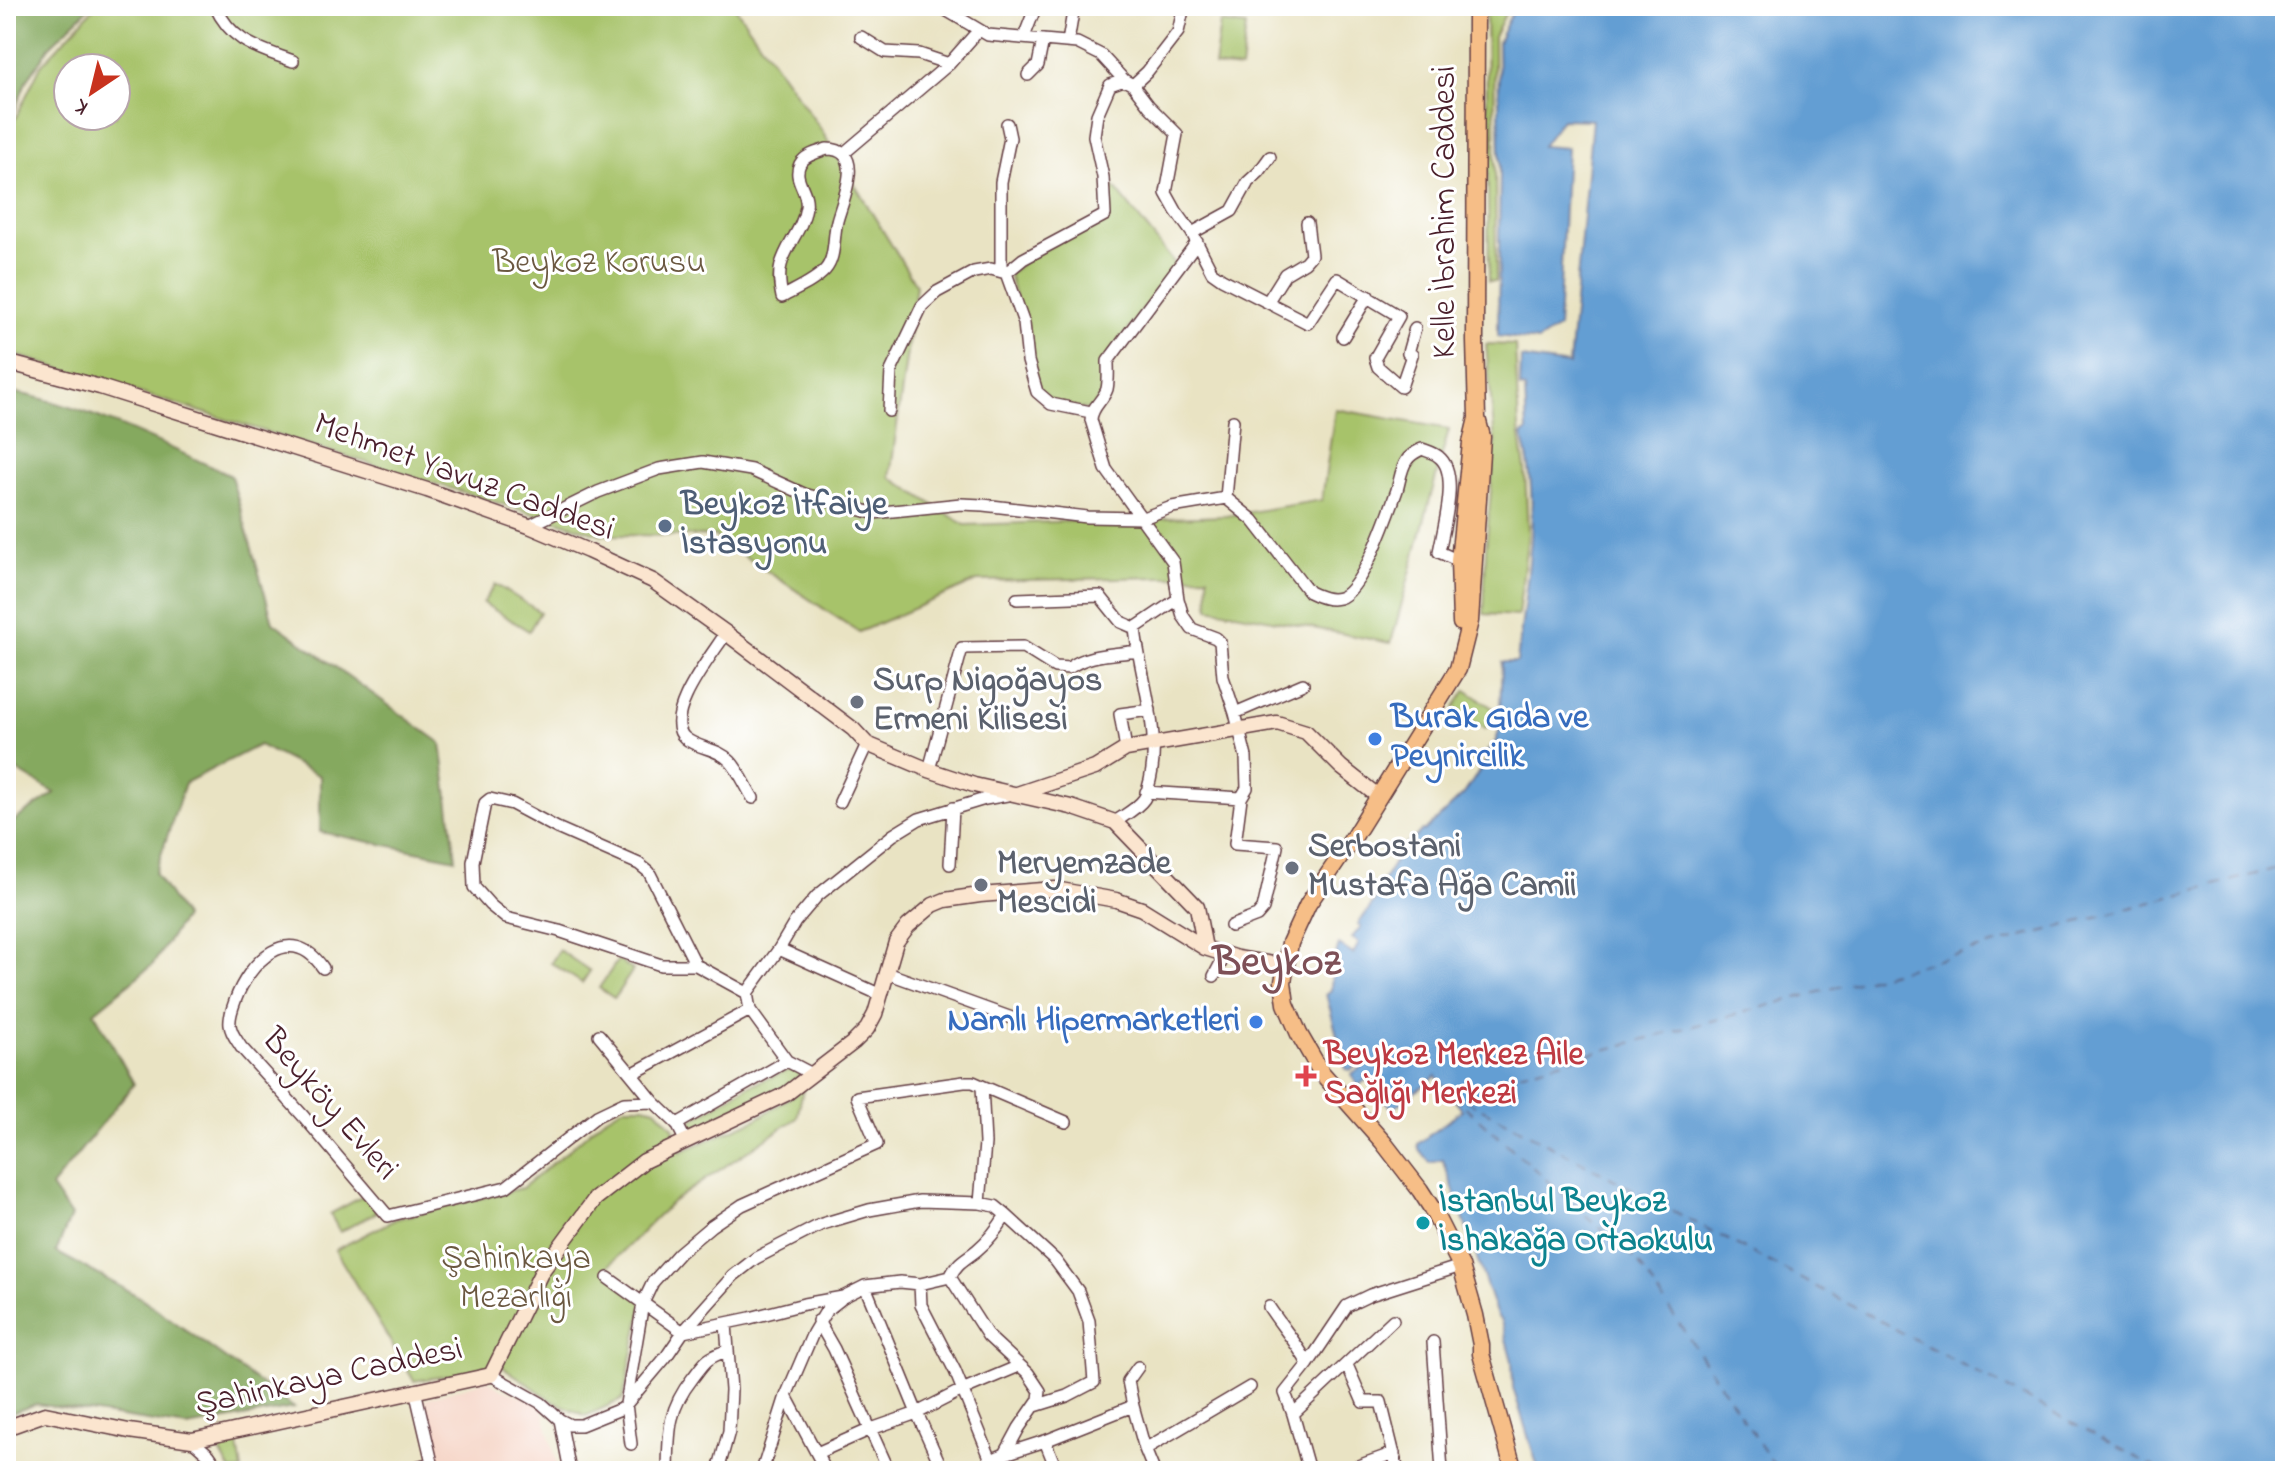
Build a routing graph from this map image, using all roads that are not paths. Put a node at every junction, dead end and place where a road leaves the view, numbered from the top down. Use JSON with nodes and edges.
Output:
{"nodes":[{"id":1,"x":215,"y":6,"type":"edge"},
{"id":2,"x":939,"y":6,"type":"edge"},
{"id":3,"x":1036,"y":6,"type":"edge"},
{"id":4,"x":1074,"y":6,"type":"edge"},
{"id":5,"x":1184,"y":6,"type":"edge"},
{"id":6,"x":1476,"y":6,"type":"edge"},
{"id":7,"x":979,"y":30,"type":"junction"},
{"id":8,"x":861,"y":37,"type":"dead end"},
{"id":9,"x":1024,"y":37,"type":"junction"},
{"id":10,"x":1043,"y":40,"type":"junction"},
{"id":11,"x":1068,"y":42,"type":"junction"},
{"id":12,"x":293,"y":61,"type":"dead end"},
{"id":13,"x":949,"y":64,"type":"junction"},
{"id":14,"x":1028,"y":75,"type":"dead end"},
{"id":15,"x":1129,"y":82,"type":"junction"},
{"id":16,"x":1007,"y":124,"type":"dead end"},
{"id":17,"x":843,"y":154,"type":"junction"},
{"id":18,"x":1270,"y":157,"type":"dead end"},
{"id":19,"x":1307,"y":223,"type":"dead end"},
{"id":20,"x":1194,"y":238,"type":"junction"},
{"id":21,"x":1004,"y":272,"type":"junction"},
{"id":22,"x":1368,"y":296,"type":"junction"},
{"id":23,"x":1268,"y":301,"type":"junction"},
{"id":24,"x":1415,"y":328,"type":"dead end"},
{"id":25,"x":1343,"y":337,"type":"dead end"},
{"id":26,"x":6,"y":362,"type":"edge"},
{"id":27,"x":889,"y":411,"type":"dead end"},
{"id":28,"x":1091,"y":412,"type":"junction"},
{"id":29,"x":1477,"y":418,"type":"junction"},
{"id":30,"x":1233,"y":421,"type":"dead end"},
{"id":31,"x":1226,"y":498,"type":"junction"},
{"id":32,"x":1143,"y":518,"type":"junction"},
{"id":33,"x":529,"y":526,"type":"junction"},
{"id":34,"x":1459,"y":561,"type":"junction"},
{"id":35,"x":1017,"y":599,"type":"dead end"},
{"id":36,"x":1178,"y":599,"type":"junction"},
{"id":37,"x":1135,"y":628,"type":"junction"},
{"id":38,"x":726,"y":633,"type":"junction"},
{"id":39,"x":1463,"y":647,"type":"junction"},
{"id":40,"x":1137,"y":651,"type":"junction"},
{"id":41,"x":1303,"y":684,"type":"dead end"},
{"id":42,"x":1150,"y":710,"type":"junction"},
{"id":43,"x":1235,"y":713,"type":"junction"},
{"id":44,"x":1240,"y":731,"type":"junction"},
{"id":45,"x":867,"y":744,"type":"junction"},
{"id":46,"x":1153,"y":744,"type":"junction"},
{"id":47,"x":1126,"y":749,"type":"junction"},
{"id":48,"x":929,"y":770,"type":"junction"},
{"id":49,"x":1146,"y":792,"type":"junction"},
{"id":50,"x":1016,"y":794,"type":"junction"},
{"id":51,"x":1379,"y":797,"type":"junction"},
{"id":52,"x":753,"y":798,"type":"dead end"},
{"id":53,"x":1241,"y":798,"type":"junction"},
{"id":54,"x":840,"y":802,"type":"dead end"},
{"id":55,"x":953,"y":808,"type":"junction"},
{"id":56,"x":1115,"y":822,"type":"junction"},
{"id":57,"x":950,"y":864,"type":"dead end"},
{"id":58,"x":1231,"y":926,"type":"dead end"},
{"id":59,"x":1205,"y":948,"type":"junction"},
{"id":60,"x":779,"y":949,"type":"junction"},
{"id":61,"x":1225,"y":955,"type":"junction"},
{"id":62,"x":696,"y":965,"type":"junction"},
{"id":63,"x":1285,"y":966,"type":"junction"},
{"id":64,"x":323,"y":968,"type":"dead end"},
{"id":65,"x":887,"y":973,"type":"junction"},
{"id":66,"x":1214,"y":976,"type":"dead end"},
{"id":67,"x":747,"y":993,"type":"junction"},
{"id":68,"x":881,"y":995,"type":"junction"},
{"id":69,"x":750,"y":1010,"type":"junction"},
{"id":70,"x":1012,"y":1018,"type":"dead end"},
{"id":71,"x":599,"y":1035,"type":"dead end"},
{"id":72,"x":787,"y":1061,"type":"junction"},
{"id":73,"x":632,"y":1074,"type":"junction"},
{"id":74,"x":812,"y":1074,"type":"junction"},
{"id":75,"x":982,"y":1086,"type":"junction"},
{"id":76,"x":654,"y":1102,"type":"junction"},
{"id":77,"x":1066,"y":1122,"type":"dead end"},
{"id":78,"x":677,"y":1124,"type":"junction"},
{"id":79,"x":686,"y":1142,"type":"junction"},
{"id":80,"x":980,"y":1203,"type":"junction"},
{"id":81,"x":1006,"y":1215,"type":"junction"},
{"id":82,"x":1461,"y":1266,"type":"junction"},
{"id":83,"x":950,"y":1277,"type":"junction"},
{"id":84,"x":608,"y":1278,"type":"dead end"},
{"id":85,"x":920,"y":1284,"type":"junction"},
{"id":86,"x":865,"y":1286,"type":"junction"},
{"id":87,"x":843,"y":1297,"type":"junction"},
{"id":88,"x":643,"y":1303,"type":"junction"},
{"id":89,"x":1269,"y":1307,"type":"dead end"},
{"id":90,"x":1393,"y":1320,"type":"dead end"},
{"id":91,"x":818,"y":1321,"type":"junction"},
{"id":92,"x":726,"y":1324,"type":"junction"},
{"id":93,"x":683,"y":1332,"type":"junction"},
{"id":94,"x":1433,"y":1342,"type":"dead end"},
{"id":95,"x":1481,"y":1345,"type":"junction"},
{"id":96,"x":726,"y":1351,"type":"junction"},
{"id":97,"x":1308,"y":1364,"type":"junction"},
{"id":98,"x":1347,"y":1365,"type":"junction"},
{"id":99,"x":1019,"y":1366,"type":"junction"},
{"id":100,"x":1138,"y":1367,"type":"dead end"},
{"id":101,"x":491,"y":1375,"type":"junction"},
{"id":102,"x":1250,"y":1387,"type":"dead end"},
{"id":103,"x":415,"y":1390,"type":"junction"},
{"id":104,"x":962,"y":1390,"type":"junction"},
{"id":105,"x":786,"y":1396,"type":"junction"},
{"id":106,"x":626,"y":1404,"type":"junction"},
{"id":107,"x":1035,"y":1406,"type":"junction"},
{"id":108,"x":1133,"y":1406,"type":"junction"},
{"id":109,"x":917,"y":1413,"type":"junction"},
{"id":110,"x":1293,"y":1414,"type":"junction"},
{"id":111,"x":560,"y":1420,"type":"junction"},
{"id":112,"x":6,"y":1428,"type":"edge"},
{"id":113,"x":871,"y":1429,"type":"junction"},
{"id":114,"x":192,"y":1440,"type":"junction"},
{"id":115,"x":1045,"y":1441,"type":"junction"},
{"id":116,"x":631,"y":1444,"type":"dead end"},
{"id":117,"x":1145,"y":1449,"type":"junction"},
{"id":118,"x":817,"y":1453,"type":"junction"},
{"id":119,"x":1394,"y":1453,"type":"junction"},
{"id":120,"x":1005,"y":1454,"type":"junction"},
{"id":121,"x":992,"y":1465,"type":"edge"},
{"id":122,"x":433,"y":1467,"type":"edge"},
{"id":123,"x":220,"y":1471,"type":"edge"},
{"id":124,"x":400,"y":1471,"type":"edge"},
{"id":125,"x":570,"y":1471,"type":"edge"},
{"id":126,"x":668,"y":1471,"type":"edge"},
{"id":127,"x":718,"y":1471,"type":"edge"},
{"id":128,"x":762,"y":1471,"type":"edge"},
{"id":129,"x":826,"y":1471,"type":"edge"},
{"id":130,"x":889,"y":1471,"type":"edge"},
{"id":131,"x":943,"y":1471,"type":"edge"},
{"id":132,"x":1057,"y":1471,"type":"edge"},
{"id":133,"x":1154,"y":1471,"type":"edge"},
{"id":134,"x":1309,"y":1471,"type":"edge"},
{"id":135,"x":1344,"y":1471,"type":"edge"},
{"id":136,"x":1398,"y":1471,"type":"edge"},
{"id":137,"x":1442,"y":1471,"type":"edge"},
{"id":138,"x":1514,"y":1471,"type":"edge"},
{"id":139,"x":1522,"y":1471,"type":"edge"}],
"edges":[{"from":1,"to":12,"type":"street"},
{"from":2,"to":7,"type":"street"},
{"from":3,"to":9,"type":"street"},
{"from":4,"to":11,"type":"street"},
{"from":5,"to":15,"type":"street"},
{"from":6,"to":29,"type":"main road","name":"Kelle İbrahim Caddesi"},
{"from":7,"to":9,"type":"street"},
{"from":7,"to":13,"type":"street"},
{"from":8,"to":13,"type":"street"},
{"from":9,"to":10,"type":"street"},
{"from":10,"to":11,"type":"street"},
{"from":10,"to":14,"type":"street"},
{"from":11,"to":15,"type":"street"},
{"from":13,"to":17,"type":"street"},
{"from":15,"to":20,"type":"street"},
{"from":15,"to":21,"type":"street"},
{"from":16,"to":21,"type":"street"},
{"from":17,"to":17,"type":"street"},
{"from":18,"to":20,"type":"street"},
{"from":19,"to":23,"type":"street"},
{"from":20,"to":23,"type":"street"},
{"from":20,"to":28,"type":"street"},
{"from":21,"to":27,"type":"street"},
{"from":21,"to":28,"type":"street"},
{"from":22,"to":23,"type":"street"},
{"from":22,"to":24,"type":"street"},
{"from":22,"to":25,"type":"street"},
{"from":26,"to":33,"type":"street","name":"Mehmet Yavuz Caddesi"},
{"from":28,"to":32,"type":"street"},
{"from":29,"to":34,"type":"main road","name":"Kelle İbrahim Caddesi"},
{"from":29,"to":39,"type":"main road","name":"Kelle İbrahim Caddesi"},
{"from":30,"to":31,"type":"street"},
{"from":31,"to":32,"type":"street"},
{"from":31,"to":34,"type":"street"},
{"from":32,"to":33,"type":"street"},
{"from":32,"to":36,"type":"street"},
{"from":33,"to":38,"type":"street","name":"Mehmet Yavuz Caddesi"},
{"from":34,"to":39,"type":"main road","name":"Kelle İbrahim Caddesi"},
{"from":35,"to":37,"type":"street"},
{"from":36,"to":37,"type":"street"},
{"from":36,"to":43,"type":"street"},
{"from":37,"to":40,"type":"street"},
{"from":38,"to":45,"type":"street","name":"Mehmet Yavuz Caddesi"},
{"from":38,"to":52,"type":"street"},
{"from":39,"to":51,"type":"main road","name":"Kelle İbrahim Caddesi"},
{"from":40,"to":42,"type":"street"},
{"from":40,"to":48,"type":"street"},
{"from":41,"to":43,"type":"street"},
{"from":42,"to":46,"type":"street"},
{"from":42,"to":47,"type":"street"},
{"from":43,"to":44,"type":"street"},
{"from":44,"to":46,"type":"street"},
{"from":44,"to":51,"type":"street"},
{"from":44,"to":53,"type":"street"},
{"from":45,"to":48,"type":"street","name":"Mehmet Yavuz Caddesi"},
{"from":45,"to":54,"type":"street"},
{"from":46,"to":47,"type":"street"},
{"from":46,"to":49,"type":"street"},
{"from":47,"to":50,"type":"street"},
{"from":48,"to":50,"type":"street","name":"Mehmet Yavuz Caddesi"},
{"from":49,"to":53,"type":"street"},
{"from":49,"to":56,"type":"street"},
{"from":50,"to":55,"type":"street"},
{"from":50,"to":56,"type":"street","name":"Mehmet Yavuz Caddesi"},
{"from":51,"to":63,"type":"main road","name":"Kelle İbrahim Caddesi"},
{"from":53,"to":58,"type":"street"},
{"from":55,"to":57,"type":"street"},
{"from":55,"to":60,"type":"street"},
{"from":56,"to":59,"type":"street","name":"Mehmet Yavuz Caddesi"},
{"from":59,"to":61,"type":"street","name":"Şahinkaya Caddesi"},
{"from":59,"to":65,"type":"street","name":"Şahinkaya Caddesi"},
{"from":60,"to":67,"type":"street"},
{"from":60,"to":68,"type":"street"},
{"from":61,"to":63,"type":"street","name":"Şahinkaya Caddesi"},
{"from":61,"to":66,"type":"street"},
{"from":62,"to":62,"type":"street"},
{"from":62,"to":67,"type":"street"},
{"from":63,"to":82,"type":"main road","name":"Kelle İbrahim Caddesi"},
{"from":64,"to":76,"type":"street","name":"Beyköy Evleri"},
{"from":65,"to":68,"type":"street","name":"Şahinkaya Caddesi"},
{"from":65,"to":70,"type":"street"},
{"from":67,"to":69,"type":"street"},
{"from":68,"to":74,"type":"street","name":"Şahinkaya Caddesi"},
{"from":69,"to":72,"type":"street"},
{"from":69,"to":73,"type":"street"},
{"from":71,"to":73,"type":"street"},
{"from":72,"to":74,"type":"street"},
{"from":72,"to":78,"type":"street"},
{"from":73,"to":76,"type":"street"},
{"from":74,"to":79,"type":"street","name":"Şahinkaya Caddesi"},
{"from":75,"to":77,"type":"street"},
{"from":75,"to":80,"type":"street"},
{"from":75,"to":88,"type":"street"},
{"from":76,"to":78,"type":"street"},
{"from":78,"to":79,"type":"street"},
{"from":79,"to":101,"type":"street","name":"Şahinkaya Caddesi"},
{"from":80,"to":81,"type":"street"},
{"from":80,"to":93,"type":"street"},
{"from":81,"to":83,"type":"street"},
{"from":81,"to":107,"type":"street"},
{"from":82,"to":95,"type":"main road","name":"Kelle İbrahim Caddesi"},
{"from":82,"to":97,"type":"street"},
{"from":83,"to":85,"type":"street"},
{"from":83,"to":99,"type":"street"},
{"from":84,"to":88,"type":"street"},
{"from":85,"to":86,"type":"street"},
{"from":85,"to":104,"type":"street"},
{"from":86,"to":87,"type":"street"},
{"from":86,"to":109,"type":"street"},
{"from":87,"to":91,"type":"street"},
{"from":87,"to":92,"type":"street"},
{"from":88,"to":93,"type":"street"},
{"from":88,"to":106,"type":"street"},
{"from":89,"to":97,"type":"street"},
{"from":90,"to":98,"type":"street"},
{"from":91,"to":105,"type":"street"},
{"from":91,"to":113,"type":"street"},
{"from":92,"to":93,"type":"street"},
{"from":92,"to":96,"type":"street"},
{"from":93,"to":106,"type":"street"},
{"from":94,"to":137,"type":"street"},
{"from":95,"to":138,"type":"main road"},
{"from":95,"to":139,"type":"main road"},
{"from":96,"to":126,"type":"street"},
{"from":96,"to":127,"type":"street"},
{"from":97,"to":110,"type":"street"},
{"from":98,"to":110,"type":"street"},
{"from":98,"to":119,"type":"street"},
{"from":99,"to":104,"type":"street"},
{"from":99,"to":107,"type":"street"},
{"from":100,"to":108,"type":"street"},
{"from":101,"to":103,"type":"street","name":"Şahinkaya Caddesi"},
{"from":101,"to":111,"type":"street"},
{"from":102,"to":117,"type":"street"},
{"from":103,"to":114,"type":"street","name":"Şahinkaya Caddesi"},
{"from":103,"to":122,"type":"street"},
{"from":104,"to":109,"type":"street"},
{"from":104,"to":121,"type":"street"},
{"from":105,"to":118,"type":"street"},
{"from":105,"to":128,"type":"street"},
{"from":106,"to":111,"type":"street"},
{"from":106,"to":116,"type":"street"},
{"from":107,"to":120,"type":"street"},
{"from":108,"to":115,"type":"street"},
{"from":108,"to":117,"type":"street"},
{"from":109,"to":113,"type":"street"},
{"from":109,"to":131,"type":"street"},
{"from":110,"to":134,"type":"street"},
{"from":111,"to":125,"type":"street"},
{"from":112,"to":114,"type":"street","name":"Şahinkaya Caddesi"},
{"from":113,"to":118,"type":"street"},
{"from":113,"to":130,"type":"street"},
{"from":114,"to":123,"type":"street"},
{"from":115,"to":120,"type":"street"},
{"from":115,"to":132,"type":"street"},
{"from":117,"to":133,"type":"street"},
{"from":118,"to":129,"type":"street"},
{"from":119,"to":135,"type":"street"},
{"from":119,"to":136,"type":"street"},
{"from":120,"to":121,"type":"street"},
{"from":122,"to":124,"type":"street"}]}
